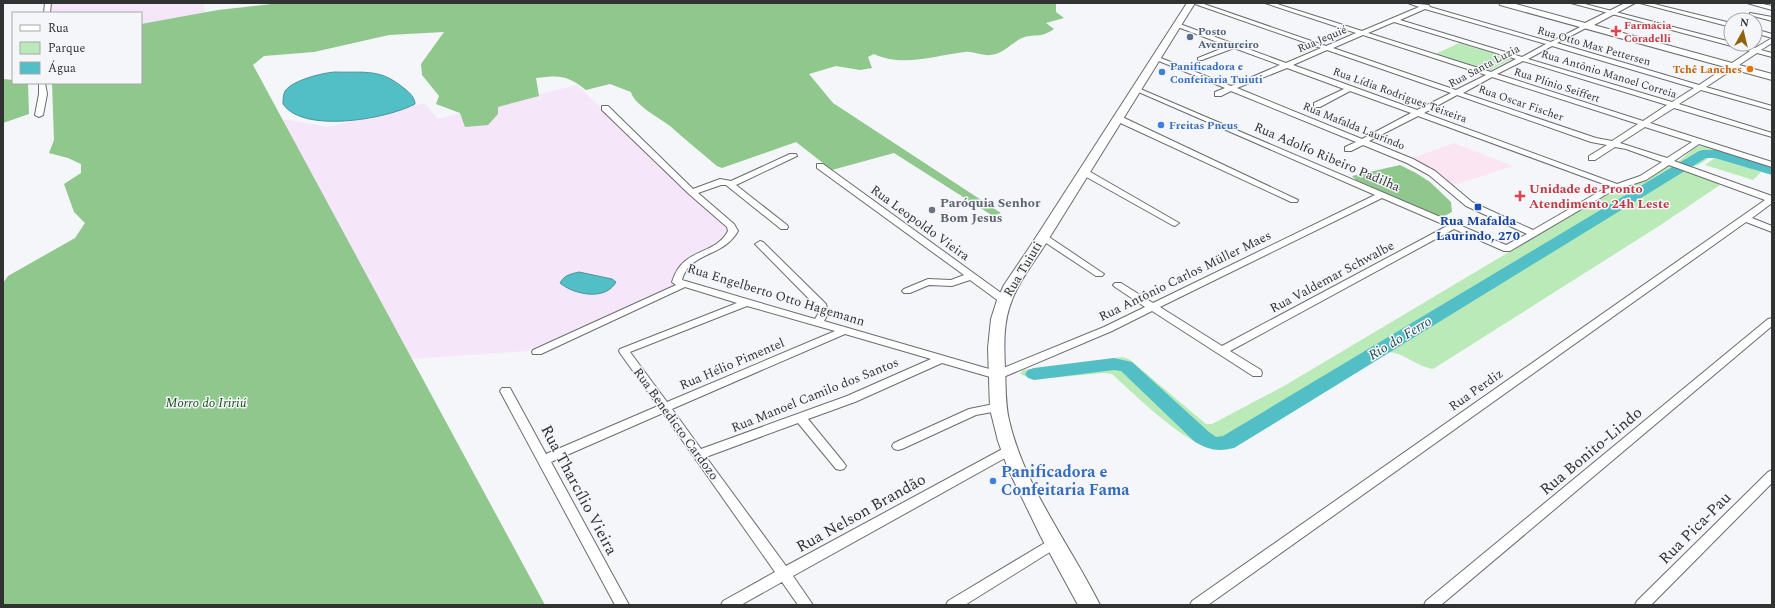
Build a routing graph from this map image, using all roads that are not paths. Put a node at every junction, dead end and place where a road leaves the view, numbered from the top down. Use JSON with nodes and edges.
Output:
{"nodes":[{"id":1,"x":1191,"y":3,"type":"edge"},
{"id":2,"x":1195,"y":3,"type":"edge"},
{"id":3,"x":1268,"y":3,"type":"edge"},
{"id":4,"x":1411,"y":3,"type":"edge"},
{"id":5,"x":1434,"y":3,"type":"edge"},
{"id":6,"x":1503,"y":3,"type":"edge"},
{"id":7,"x":1574,"y":3,"type":"edge"},
{"id":8,"x":1630,"y":3,"type":"edge"},
{"id":9,"x":1643,"y":3,"type":"edge"},
{"id":10,"x":1750,"y":3,"type":"edge"},
{"id":11,"x":1424,"y":7,"type":"junction"},
{"id":12,"x":1772,"y":8,"type":"edge"},
{"id":13,"x":1612,"y":13,"type":"junction"},
{"id":14,"x":1394,"y":20,"type":"junction"},
{"id":15,"x":1723,"y":23,"type":"edge"},
{"id":16,"x":1177,"y":25,"type":"junction"},
{"id":17,"x":1586,"y":26,"type":"junction"},
{"id":18,"x":1362,"y":33,"type":"junction"},
{"id":19,"x":1772,"y":40,"type":"edge"},
{"id":20,"x":1723,"y":42,"type":"edge"},
{"id":21,"x":1550,"y":44,"type":"junction"},
{"id":22,"x":1234,"y":46,"type":"junction"},
{"id":23,"x":1763,"y":46,"type":"edge"},
{"id":24,"x":1327,"y":48,"type":"junction"},
{"id":25,"x":1753,"y":52,"type":"edge"},
{"id":26,"x":1759,"y":52,"type":"edge"},
{"id":27,"x":1772,"y":55,"type":"edge"},
{"id":28,"x":1156,"y":58,"type":"junction"},
{"id":29,"x":1200,"y":59,"type":"dead end"},
{"id":30,"x":1522,"y":59,"type":"junction"},
{"id":31,"x":1287,"y":65,"type":"junction"},
{"id":32,"x":1731,"y":66,"type":"junction"},
{"id":33,"x":1490,"y":75,"type":"junction"},
{"id":34,"x":1772,"y":77,"type":"edge"},
{"id":35,"x":42,"y":84,"type":"edge"},
{"id":36,"x":1699,"y":87,"type":"junction"},
{"id":37,"x":1232,"y":88,"type":"junction"},
{"id":38,"x":1350,"y":88,"type":"junction"},
{"id":39,"x":1136,"y":89,"type":"junction"},
{"id":40,"x":1456,"y":93,"type":"junction"},
{"id":41,"x":1218,"y":94,"type":"dead end"},
{"id":42,"x":1317,"y":105,"type":"dead end"},
{"id":43,"x":1672,"y":105,"type":"junction"},
{"id":44,"x":605,"y":108,"type":"dead end"},
{"id":45,"x":1772,"y":108,"type":"edge"},
{"id":46,"x":1417,"y":113,"type":"junction"},
{"id":47,"x":38,"y":115,"type":"dead end"},
{"id":48,"x":1117,"y":118,"type":"junction"},
{"id":49,"x":1642,"y":124,"type":"junction"},
{"id":50,"x":1772,"y":135,"type":"edge"},
{"id":51,"x":1363,"y":141,"type":"junction"},
{"id":52,"x":1697,"y":142,"type":"junction"},
{"id":53,"x":1614,"y":144,"type":"junction"},
{"id":54,"x":1348,"y":149,"type":"dead end"},
{"id":55,"x":793,"y":156,"type":"dead end"},
{"id":56,"x":1592,"y":158,"type":"dead end"},
{"id":57,"x":1672,"y":163,"type":"junction"},
{"id":58,"x":820,"y":166,"type":"dead end"},
{"id":59,"x":1772,"y":166,"type":"edge"},
{"id":60,"x":1084,"y":172,"type":"junction"},
{"id":61,"x":731,"y":184,"type":"junction"},
{"id":62,"x":1616,"y":186,"type":"junction"},
{"id":63,"x":692,"y":192,"type":"junction"},
{"id":64,"x":1382,"y":195,"type":"junction"},
{"id":65,"x":1772,"y":199,"type":"edge"},
{"id":66,"x":1294,"y":200,"type":"dead end"},
{"id":67,"x":1744,"y":218,"type":"junction"},
{"id":68,"x":1175,"y":223,"type":"dead end"},
{"id":69,"x":1454,"y":226,"type":"junction"},
{"id":70,"x":784,"y":227,"type":"dead end"},
{"id":71,"x":1772,"y":228,"type":"edge"},
{"id":72,"x":1533,"y":234,"type":"junction"},
{"id":73,"x":1043,"y":237,"type":"junction"},
{"id":74,"x":760,"y":244,"type":"dead end"},
{"id":75,"x":1099,"y":274,"type":"dead end"},
{"id":76,"x":971,"y":276,"type":"junction"},
{"id":77,"x":685,"y":284,"type":"junction"},
{"id":78,"x":1118,"y":285,"type":"dead end"},
{"id":79,"x":907,"y":290,"type":"dead end"},
{"id":80,"x":1004,"y":300,"type":"junction"},
{"id":81,"x":747,"y":302,"type":"junction"},
{"id":82,"x":1153,"y":307,"type":"junction"},
{"id":83,"x":1772,"y":322,"type":"edge"},
{"id":84,"x":818,"y":323,"type":"junction"},
{"id":85,"x":844,"y":331,"type":"junction"},
{"id":86,"x":1222,"y":351,"type":"junction"},
{"id":87,"x":537,"y":352,"type":"dead end"},
{"id":88,"x":941,"y":359,"type":"junction"},
{"id":89,"x":1257,"y":373,"type":"dead end"},
{"id":90,"x":997,"y":375,"type":"junction"},
{"id":91,"x":506,"y":391,"type":"dead end"},
{"id":92,"x":999,"y":407,"type":"junction"},
{"id":93,"x":665,"y":408,"type":"junction"},
{"id":94,"x":801,"y":418,"type":"junction"},
{"id":95,"x":898,"y":446,"type":"dead end"},
{"id":96,"x":1010,"y":450,"type":"junction"},
{"id":97,"x":698,"y":455,"type":"junction"},
{"id":98,"x":543,"y":460,"type":"junction"},
{"id":99,"x":840,"y":466,"type":"dead end"},
{"id":100,"x":1772,"y":475,"type":"edge"},
{"id":101,"x":1053,"y":543,"type":"junction"},
{"id":102,"x":784,"y":574,"type":"junction"},
{"id":103,"x":622,"y":605,"type":"edge"},
{"id":104,"x":728,"y":605,"type":"edge"},
{"id":105,"x":806,"y":605,"type":"edge"},
{"id":106,"x":953,"y":605,"type":"edge"},
{"id":107,"x":1089,"y":605,"type":"edge"},
{"id":108,"x":1197,"y":605,"type":"edge"},
{"id":109,"x":1431,"y":605,"type":"edge"},
{"id":110,"x":1642,"y":605,"type":"edge"}],
"edges":[{"from":1,"to":16,"type":"main road","name":"Rua Tuiuti"},
{"from":2,"to":24,"type":"street","name":"Rua Oscar Fischer"},
{"from":3,"to":18,"type":"street","name":"Rua Plínio Seiffert"},
{"from":4,"to":11,"type":"street","name":"Rua Otto Max Pettersen"},
{"from":5,"to":11,"type":"street","name":"Rua Jequié"},
{"from":6,"to":17,"type":"street"},
{"from":7,"to":13,"type":"street"},
{"from":8,"to":13,"type":"street","name":"Rua Santa Luzia"},
{"from":9,"to":15,"type":"street"},
{"from":10,"to":12,"type":"street"},
{"from":11,"to":14,"type":"street","name":"Rua Jequié"},
{"from":11,"to":21,"type":"street","name":"Rua Otto Max Pettersen"},
{"from":13,"to":17,"type":"street","name":"Rua Santa Luzia"},
{"from":13,"to":20,"type":"street"},
{"from":14,"to":18,"type":"street","name":"Rua Jequié"},
{"from":14,"to":30,"type":"street","name":"Rua Antônio Manoel Correia"},
{"from":16,"to":22,"type":"street","name":"Rua Lídia Rodrigues Teixeira"},
{"from":16,"to":28,"type":"main road","name":"Rua Tuiuti"},
{"from":17,"to":21,"type":"street","name":"Rua Santa Luzia"},
{"from":17,"to":32,"type":"street"},
{"from":18,"to":24,"type":"street","name":"Rua Jequié"},
{"from":18,"to":33,"type":"street","name":"Rua Plínio Seiffert"},
{"from":19,"to":23,"type":"street"},
{"from":21,"to":30,"type":"street","name":"Rua Santa Luzia"},
{"from":21,"to":36,"type":"street","name":"Rua Otto Max Pettersen"},
{"from":22,"to":29,"type":"street"},
{"from":22,"to":31,"type":"street","name":"Rua Lídia Rodrigues Teixeira"},
{"from":24,"to":31,"type":"street","name":"Rua Jequié"},
{"from":24,"to":40,"type":"street","name":"Rua Oscar Fischer"},
{"from":25,"to":32,"type":"street"},
{"from":26,"to":27,"type":"street"},
{"from":28,"to":37,"type":"street","name":"Rua Mafalda Laurindo"},
{"from":28,"to":39,"type":"main road","name":"Rua Tuiuti"},
{"from":30,"to":33,"type":"street","name":"Rua Santa Luzia"},
{"from":30,"to":43,"type":"street","name":"Rua Antônio Manoel Correia"},
{"from":31,"to":37,"type":"street","name":"Rua Jequié"},
{"from":31,"to":38,"type":"street","name":"Rua Lídia Rodrigues Teixeira"},
{"from":32,"to":34,"type":"street"},
{"from":32,"to":36,"type":"street"},
{"from":33,"to":40,"type":"street","name":"Rua Santa Luzia"},
{"from":33,"to":49,"type":"street","name":"Rua Plínio Seiffert"},
{"from":35,"to":47,"type":"street"},
{"from":36,"to":43,"type":"street"},
{"from":36,"to":45,"type":"street","name":"Rua Otto Max Pettersen"},
{"from":37,"to":41,"type":"street","name":"Rua Jequié"},
{"from":37,"to":51,"type":"street","name":"Rua Mafalda Laurindo"},
{"from":38,"to":42,"type":"street"},
{"from":38,"to":46,"type":"street","name":"Rua Lídia Rodrigues Teixeira"},
{"from":39,"to":48,"type":"main road","name":"Rua Tuiuti"},
{"from":39,"to":64,"type":"street","name":"Rua Adolfo Ribeiro Padilha"},
{"from":40,"to":46,"type":"street","name":"Rua Santa Luzia"},
{"from":40,"to":53,"type":"street","name":"Rua Oscar Fischer"},
{"from":43,"to":49,"type":"street"},
{"from":43,"to":50,"type":"street","name":"Rua Antônio Manoel Correia"},
{"from":44,"to":63,"type":"street","name":"Rua Engelberto Otto Hagemann"},
{"from":46,"to":51,"type":"street","name":"Rua Santa Luzia"},
{"from":46,"to":62,"type":"street","name":"Rua Lídia Rodrigues Teixeira"},
{"from":48,"to":60,"type":"main road","name":"Rua Tuiuti"},
{"from":48,"to":66,"type":"street"},
{"from":49,"to":52,"type":"street","name":"Rua Plínio Seiffert"},
{"from":49,"to":53,"type":"street"},
{"from":51,"to":54,"type":"street","name":"Rua Santa Luzia"},
{"from":51,"to":72,"type":"street","name":"Rua Mafalda Laurindo"},
{"from":52,"to":57,"type":"street"},
{"from":52,"to":59,"type":"street","name":"Rua Plínio Seiffert"},
{"from":53,"to":56,"type":"street"},
{"from":53,"to":57,"type":"street","name":"Rua Oscar Fischer"},
{"from":55,"to":61,"type":"street"},
{"from":57,"to":62,"type":"street"},
{"from":57,"to":65,"type":"street","name":"Rua Oscar Fischer"},
{"from":58,"to":76,"type":"street","name":"Rua Leopoldo Vieira"},
{"from":60,"to":68,"type":"street"},
{"from":60,"to":73,"type":"main road","name":"Rua Tuiuti"},
{"from":61,"to":63,"type":"street"},
{"from":61,"to":70,"type":"street"},
{"from":62,"to":72,"type":"street"},
{"from":63,"to":77,"type":"street","name":"Rua Engelberto Otto Hagemann"},
{"from":64,"to":69,"type":"street","name":"Rua Adolfo Ribeiro Padilha"},
{"from":64,"to":82,"type":"street","name":"Rua Antônio Carlos Müller Maes"},
{"from":65,"to":67,"type":"street","name":"Rua Perdiz"},
{"from":67,"to":71,"type":"street"},
{"from":67,"to":108,"type":"street","name":"Rua Perdiz"},
{"from":69,"to":72,"type":"street","name":"Rua Adolfo Ribeiro Padilha"},
{"from":69,"to":86,"type":"street","name":"Rua Valdemar Schwalbe"},
{"from":73,"to":75,"type":"street"},
{"from":73,"to":80,"type":"main road","name":"Rua Tuiuti"},
{"from":74,"to":84,"type":"street"},
{"from":76,"to":79,"type":"street"},
{"from":76,"to":80,"type":"street","name":"Rua Leopoldo Vieira"},
{"from":77,"to":81,"type":"street","name":"Rua Engelberto Otto Hagemann"},
{"from":77,"to":87,"type":"street"},
{"from":78,"to":82,"type":"street"},
{"from":80,"to":90,"type":"main road","name":"Rua Tuiuti"},
{"from":81,"to":84,"type":"street","name":"Rua Engelberto Otto Hagemann"},
{"from":81,"to":93,"type":"street","name":"Rua Benedicto Cardozo"},
{"from":82,"to":86,"type":"street"},
{"from":82,"to":90,"type":"street","name":"Rua Antônio Carlos Müller Maes"},
{"from":83,"to":109,"type":"street","name":"Rua Bonito-Lindo"},
{"from":84,"to":85,"type":"street","name":"Rua Engelberto Otto Hagemann"},
{"from":85,"to":88,"type":"street","name":"Rua Engelberto Otto Hagemann"},
{"from":85,"to":93,"type":"street","name":"Rua Hélio Pimentel"},
{"from":86,"to":89,"type":"street"},
{"from":88,"to":90,"type":"street","name":"Rua Engelberto Otto Hagemann"},
{"from":88,"to":94,"type":"street","name":"Rua Manoel Camilo dos Santos"},
{"from":90,"to":92,"type":"main road","name":"Rua Tuiuti"},
{"from":91,"to":98,"type":"street","name":"Rua Tharcílio Vieira"},
{"from":92,"to":95,"type":"street"},
{"from":92,"to":96,"type":"main road","name":"Rua Tuiuti"},
{"from":93,"to":97,"type":"street","name":"Rua Benedicto Cardozo"},
{"from":93,"to":98,"type":"street","name":"Rua Hélio Pimentel"},
{"from":94,"to":97,"type":"street","name":"Rua Manoel Camilo dos Santos"},
{"from":94,"to":99,"type":"street"},
{"from":96,"to":101,"type":"main road","name":"Rua Tuiuti"},
{"from":96,"to":102,"type":"street","name":"Rua Nelson Brandão"},
{"from":97,"to":102,"type":"street","name":"Rua Benedicto Cardozo"},
{"from":98,"to":103,"type":"street","name":"Rua Tharcílio Vieira"},
{"from":100,"to":110,"type":"street","name":"Rua Pica-Pau"},
{"from":101,"to":106,"type":"street"},
{"from":101,"to":107,"type":"main road","name":"Rua Tuiuti"},
{"from":102,"to":104,"type":"street","name":"Rua Nelson Brandão"},
{"from":102,"to":105,"type":"street","name":"Rua Benedicto Cardozo"}]}
